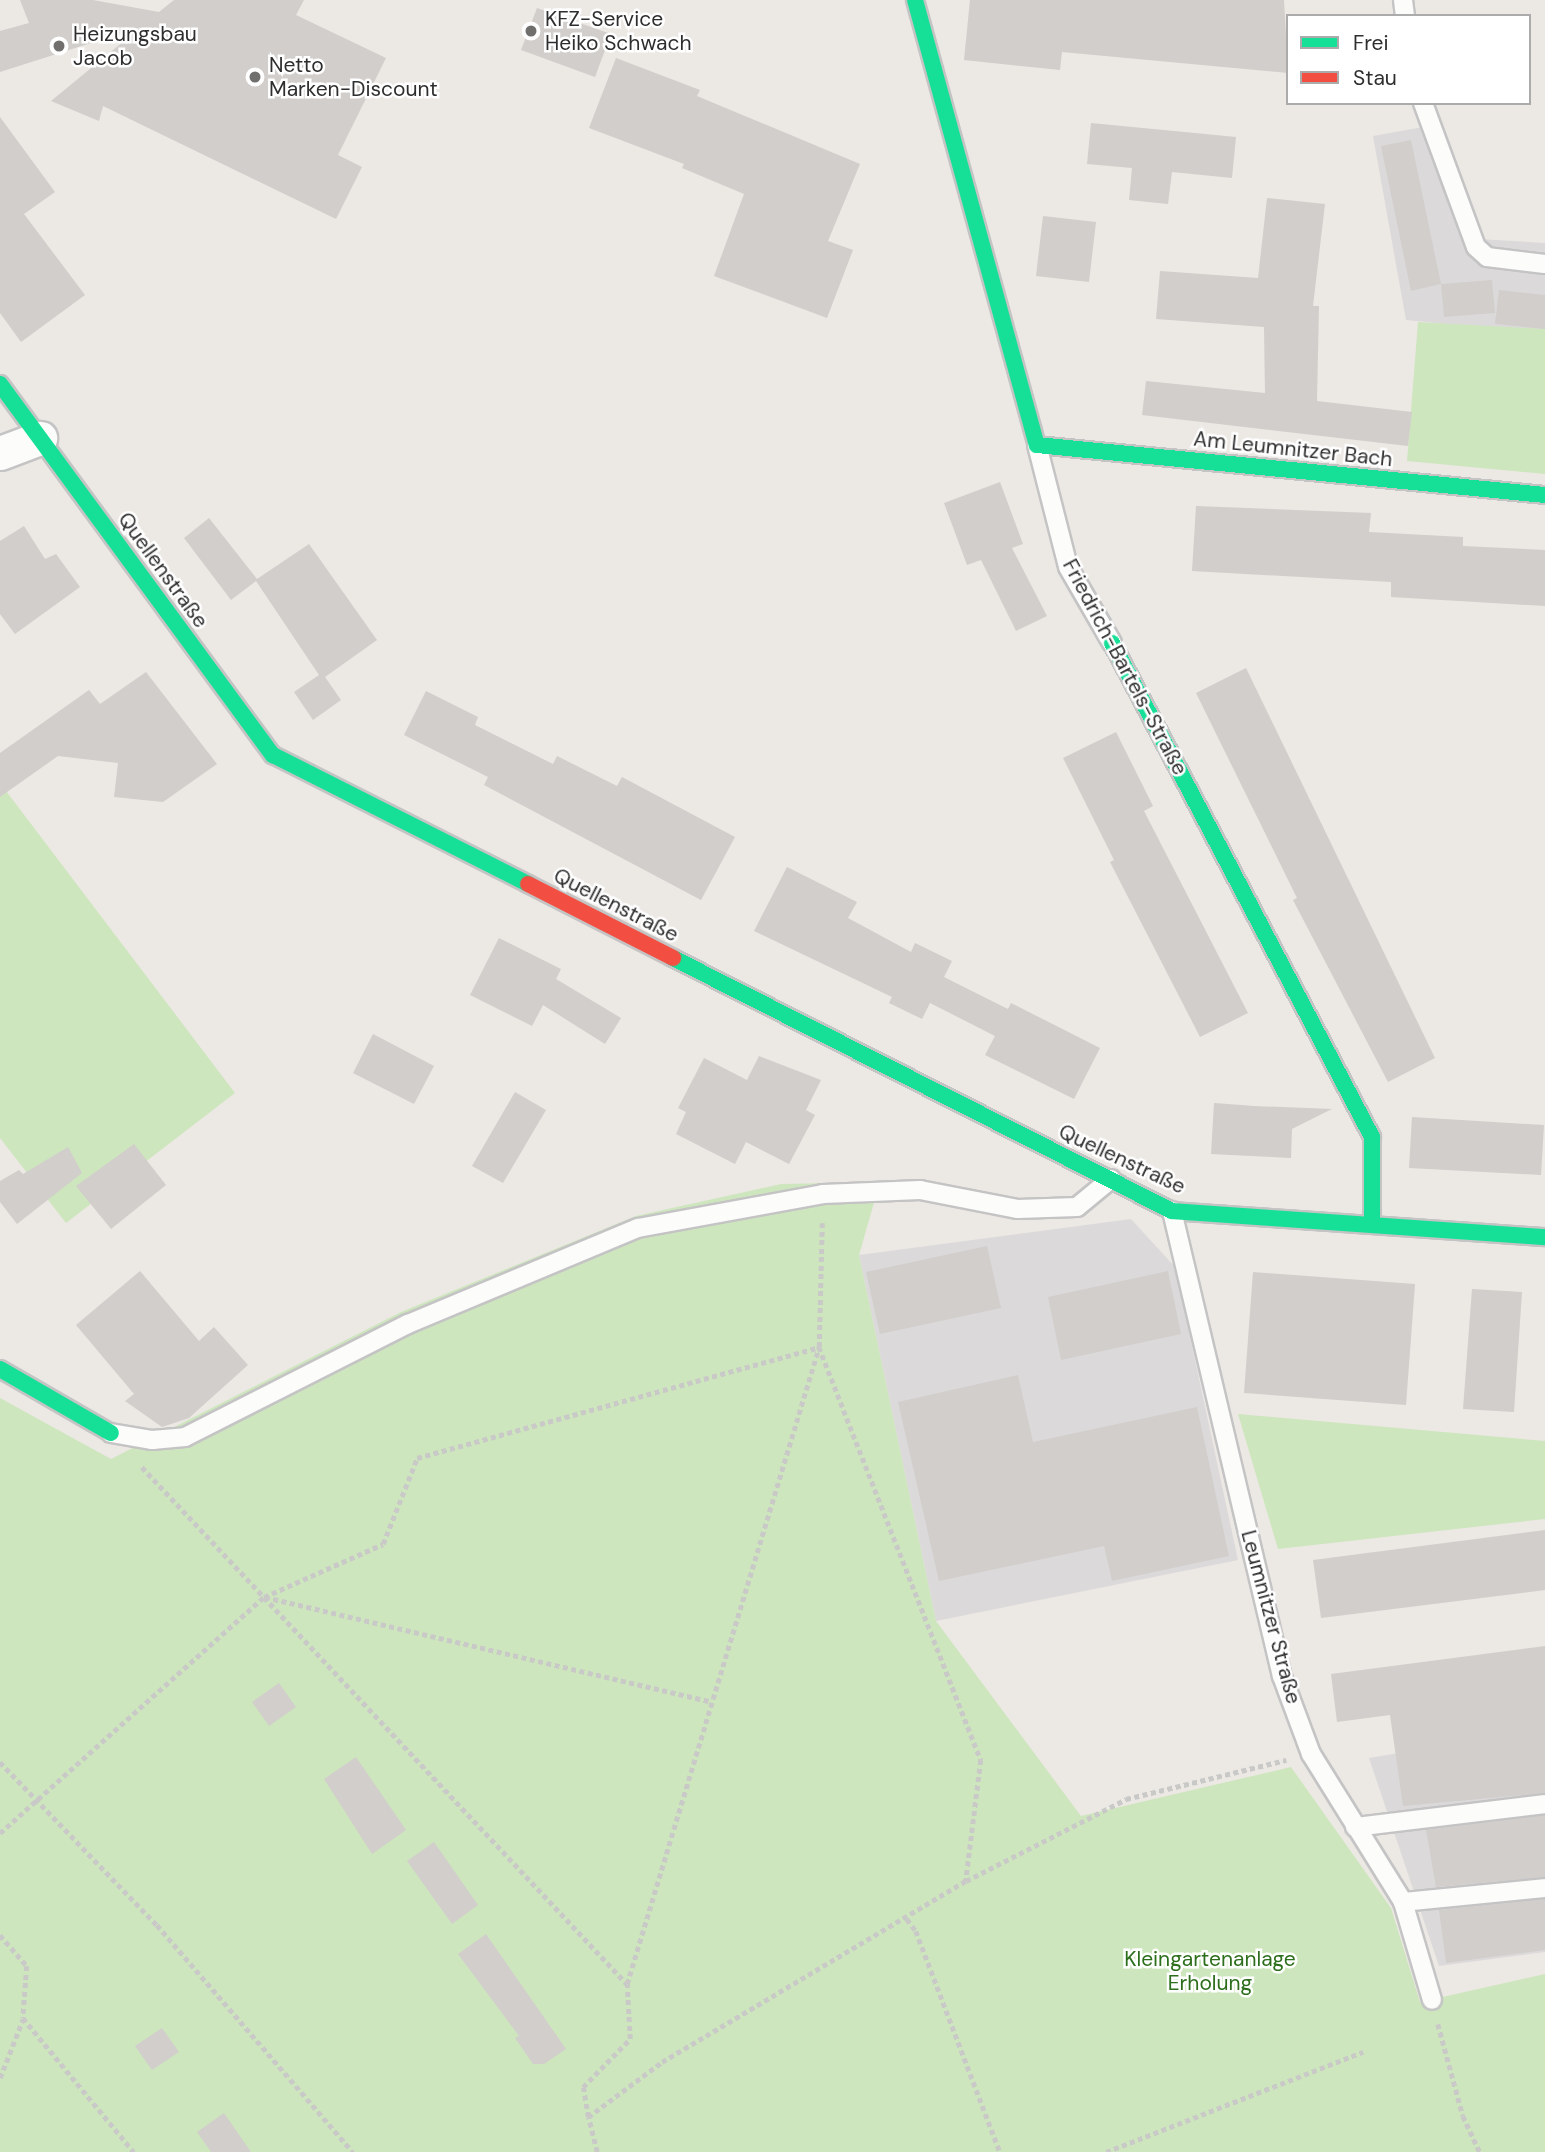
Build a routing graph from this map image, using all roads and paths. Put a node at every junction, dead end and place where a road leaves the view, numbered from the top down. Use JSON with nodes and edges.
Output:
{"nodes":[{"id":1,"x":915,"y":0,"type":"edge"},
{"id":2,"x":1424,"y":105,"type":"edge"},
{"id":3,"x":1545,"y":264,"type":"edge"},
{"id":4,"x":0,"y":384,"type":"edge"},
{"id":5,"x":40,"y":438,"type":"junction"},
{"id":6,"x":1037,"y":445,"type":"junction"},
{"id":7,"x":0,"y":453,"type":"edge"},
{"id":8,"x":1545,"y":495,"type":"edge"},
{"id":9,"x":1112,"y":643,"type":"joint"},
{"id":10,"x":1111,"y":1179,"type":"junction"},
{"id":11,"x":823,"y":1194,"type":"junction"},
{"id":12,"x":1172,"y":1211,"type":"junction"},
{"id":13,"x":1372,"y":1224,"type":"junction"},
{"id":14,"x":1545,"y":1237,"type":"edge"},
{"id":15,"x":819,"y":1347,"type":"junction"},
{"id":16,"x":0,"y":1369,"type":"edge"},
{"id":17,"x":111,"y":1433,"type":"junction"},
{"id":18,"x":264,"y":1597,"type":"junction"},
{"id":19,"x":712,"y":1702,"type":"junction"},
{"id":20,"x":1311,"y":1754,"type":"junction"},
{"id":21,"x":0,"y":1762,"type":"edge"},
{"id":22,"x":38,"y":1801,"type":"junction"},
{"id":23,"x":1545,"y":1804,"type":"edge"},
{"id":24,"x":1355,"y":1827,"type":"junction"},
{"id":25,"x":0,"y":1833,"type":"edge"},
{"id":26,"x":966,"y":1881,"type":"junction"},
{"id":27,"x":1545,"y":1888,"type":"edge"},
{"id":28,"x":1403,"y":1902,"type":"junction"},
{"id":29,"x":906,"y":1919,"type":"junction"},
{"id":30,"x":0,"y":1935,"type":"edge"},
{"id":31,"x":627,"y":1984,"type":"junction"},
{"id":32,"x":1432,"y":2000,"type":"joint"},
{"id":33,"x":23,"y":2018,"type":"junction"},
{"id":34,"x":1363,"y":2052,"type":"dead end"},
{"id":35,"x":0,"y":2078,"type":"edge"},
{"id":36,"x":588,"y":2117,"type":"junction"},
{"id":37,"x":134,"y":2152,"type":"edge"},
{"id":38,"x":353,"y":2152,"type":"edge"},
{"id":39,"x":597,"y":2152,"type":"edge"},
{"id":40,"x":1000,"y":2152,"type":"edge"},
{"id":41,"x":1106,"y":2152,"type":"edge"},
{"id":42,"x":1480,"y":2152,"type":"edge"}],
"edges":[{"from":1,"to":6,"type":"street","name":"Friedrich-Bartels-Straße"},
{"from":2,"to":3,"type":"lane"},
{"from":4,"to":5,"type":"street","name":"Quellenstraße"},
{"from":5,"to":7,"type":"street"},
{"from":5,"to":10,"type":"street","name":"Quellenstraße"},
{"from":6,"to":8,"type":"street","name":"Am Leumnitzer Bach"},
{"from":6,"to":9,"type":"lane","name":"Friedrich-Bartels-Straße"},
{"from":9,"to":13,"type":"street","name":"Friedrich-Bartels-Straße"},
{"from":10,"to":11,"type":"lane"},
{"from":10,"to":12,"type":"street","name":"Quellenstraße"},
{"from":11,"to":15,"type":"path"},
{"from":11,"to":17,"type":"lane"},
{"from":12,"to":13,"type":"street","name":"Quellenstraße"},
{"from":12,"to":20,"type":"lane","name":"Leumnitzer Straße"},
{"from":13,"to":14,"type":"street"},
{"from":15,"to":18,"type":"path"},
{"from":15,"to":19,"type":"path"},
{"from":15,"to":26,"type":"path"},
{"from":16,"to":17,"type":"street"},
{"from":17,"to":18,"type":"path"},
{"from":18,"to":19,"type":"path"},
{"from":18,"to":22,"type":"path"},
{"from":18,"to":31,"type":"path"},
{"from":19,"to":31,"type":"path"},
{"from":20,"to":24,"type":"lane","name":"Leumnitzer Straße"},
{"from":20,"to":26,"type":"path"},
{"from":21,"to":22,"type":"path"},
{"from":22,"to":25,"type":"path"},
{"from":22,"to":38,"type":"path"},
{"from":23,"to":24,"type":"lane"},
{"from":24,"to":28,"type":"lane","name":"Leumnitzer Straße"},
{"from":26,"to":29,"type":"path"},
{"from":27,"to":28,"type":"lane"},
{"from":28,"to":32,"type":"lane","name":"Leumnitzer Straße"},
{"from":29,"to":36,"type":"path"},
{"from":29,"to":40,"type":"path"},
{"from":30,"to":33,"type":"path"},
{"from":31,"to":36,"type":"path"},
{"from":32,"to":42,"type":"path"},
{"from":33,"to":35,"type":"path"},
{"from":33,"to":37,"type":"path"},
{"from":34,"to":41,"type":"path"},
{"from":36,"to":39,"type":"path"}]}
